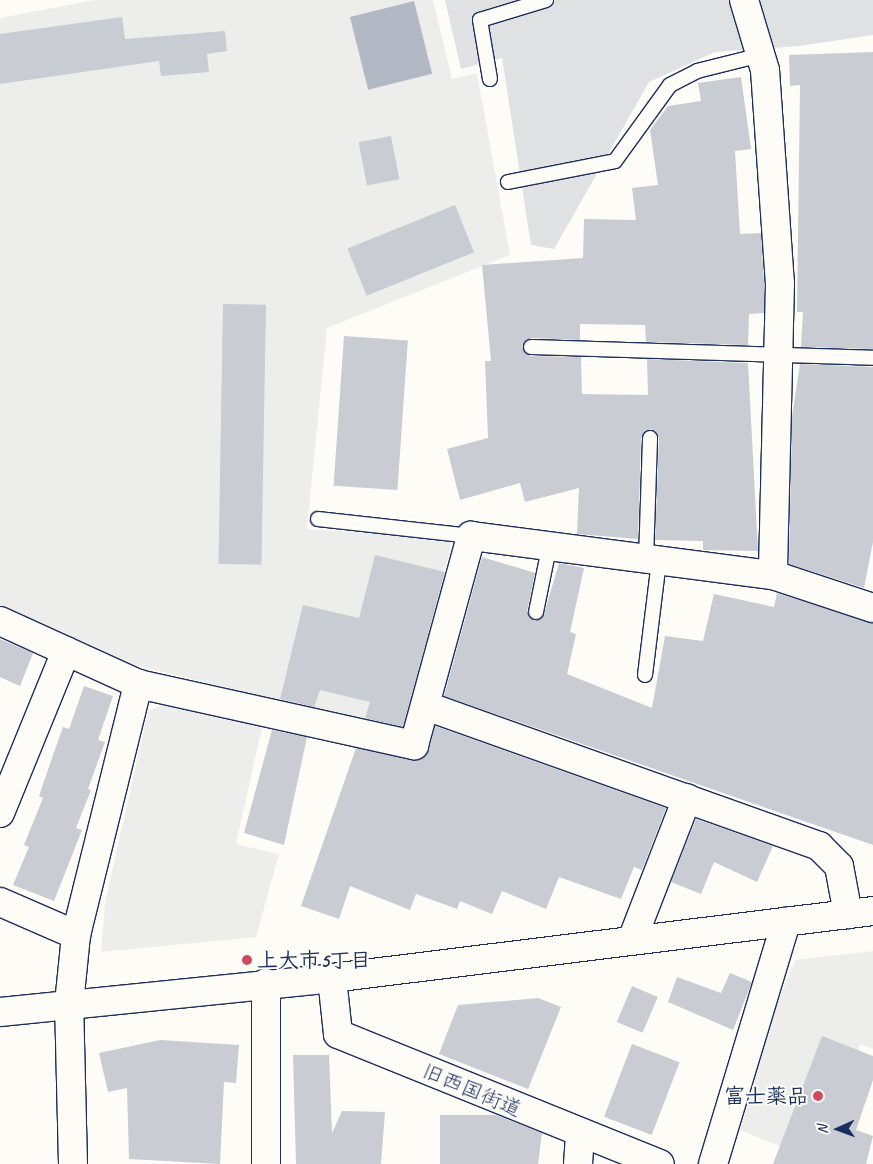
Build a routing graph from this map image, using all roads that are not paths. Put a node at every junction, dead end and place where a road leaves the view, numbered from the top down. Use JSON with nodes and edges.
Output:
{"nodes":[{"id":1,"x":546,"y":0,"type":"edge"},
{"id":2,"x":744,"y":0,"type":"edge"},
{"id":3,"x":761,"y":55,"type":"junction"},
{"id":4,"x":490,"y":79,"type":"dead end"},
{"id":5,"x":508,"y":182,"type":"dead end"},
{"id":6,"x":531,"y":347,"type":"dead end"},
{"id":7,"x":780,"y":353,"type":"junction"},
{"id":8,"x":873,"y":358,"type":"edge"},
{"id":9,"x":650,"y":438,"type":"dead end"},
{"id":10,"x":318,"y":519,"type":"dead end"},
{"id":11,"x":471,"y":536,"type":"junction"},
{"id":12,"x":549,"y":548,"type":"junction"},
{"id":13,"x":652,"y":560,"type":"junction"},
{"id":14,"x":773,"y":575,"type":"junction"},
{"id":15,"x":873,"y":608,"type":"edge"},
{"id":16,"x":536,"y":612,"type":"dead end"},
{"id":17,"x":0,"y":621,"type":"edge"},
{"id":18,"x":66,"y":651,"type":"junction"},
{"id":19,"x":645,"y":675,"type":"dead end"},
{"id":20,"x":138,"y":684,"type":"junction"},
{"id":21,"x":426,"y":706,"type":"junction"},
{"id":22,"x":687,"y":798,"type":"junction"},
{"id":23,"x":0,"y":813,"type":"edge"},
{"id":24,"x":0,"y":902,"type":"edge"},
{"id":25,"x":861,"y":913,"type":"edge"},
{"id":26,"x":786,"y":922,"type":"junction"},
{"id":27,"x":76,"y":935,"type":"junction"},
{"id":28,"x":632,"y":940,"type":"junction"},
{"id":29,"x":332,"y":978,"type":"junction"},
{"id":30,"x":266,"y":984,"type":"junction"},
{"id":31,"x":69,"y":1004,"type":"junction"},
{"id":32,"x":0,"y":1012,"type":"edge"},
{"id":33,"x":580,"y":1135,"type":"junction"},
{"id":34,"x":73,"y":1164,"type":"edge"},
{"id":35,"x":266,"y":1164,"type":"edge"},
{"id":36,"x":578,"y":1164,"type":"edge"},
{"id":37,"x":660,"y":1164,"type":"edge"},
{"id":38,"x":713,"y":1164,"type":"edge"}],
"edges":[{"from":1,"to":4,"type":"lane"},
{"from":2,"to":3,"type":"street"},
{"from":3,"to":5,"type":"lane"},
{"from":3,"to":7,"type":"street"},
{"from":6,"to":7,"type":"lane"},
{"from":7,"to":8,"type":"lane"},
{"from":7,"to":14,"type":"street"},
{"from":9,"to":13,"type":"lane"},
{"from":10,"to":11,"type":"lane"},
{"from":11,"to":12,"type":"street"},
{"from":11,"to":21,"type":"street"},
{"from":12,"to":13,"type":"street"},
{"from":12,"to":16,"type":"lane"},
{"from":13,"to":14,"type":"street"},
{"from":13,"to":19,"type":"lane"},
{"from":14,"to":15,"type":"street"},
{"from":17,"to":18,"type":"street"},
{"from":18,"to":20,"type":"street"},
{"from":18,"to":23,"type":"street"},
{"from":20,"to":21,"type":"street"},
{"from":20,"to":27,"type":"street"},
{"from":21,"to":22,"type":"street"},
{"from":22,"to":25,"type":"street"},
{"from":22,"to":28,"type":"street"},
{"from":24,"to":27,"type":"street"},
{"from":25,"to":26,"type":"street"},
{"from":26,"to":28,"type":"street"},
{"from":26,"to":38,"type":"street"},
{"from":27,"to":31,"type":"street"},
{"from":28,"to":29,"type":"street"},
{"from":29,"to":30,"type":"street"},
{"from":29,"to":33,"type":"street","name":"旧西国街道"},
{"from":30,"to":31,"type":"street"},
{"from":30,"to":35,"type":"street"},
{"from":31,"to":32,"type":"street"},
{"from":31,"to":34,"type":"street"},
{"from":33,"to":36,"type":"street"},
{"from":33,"to":37,"type":"street","name":"旧西国街道"}]}
